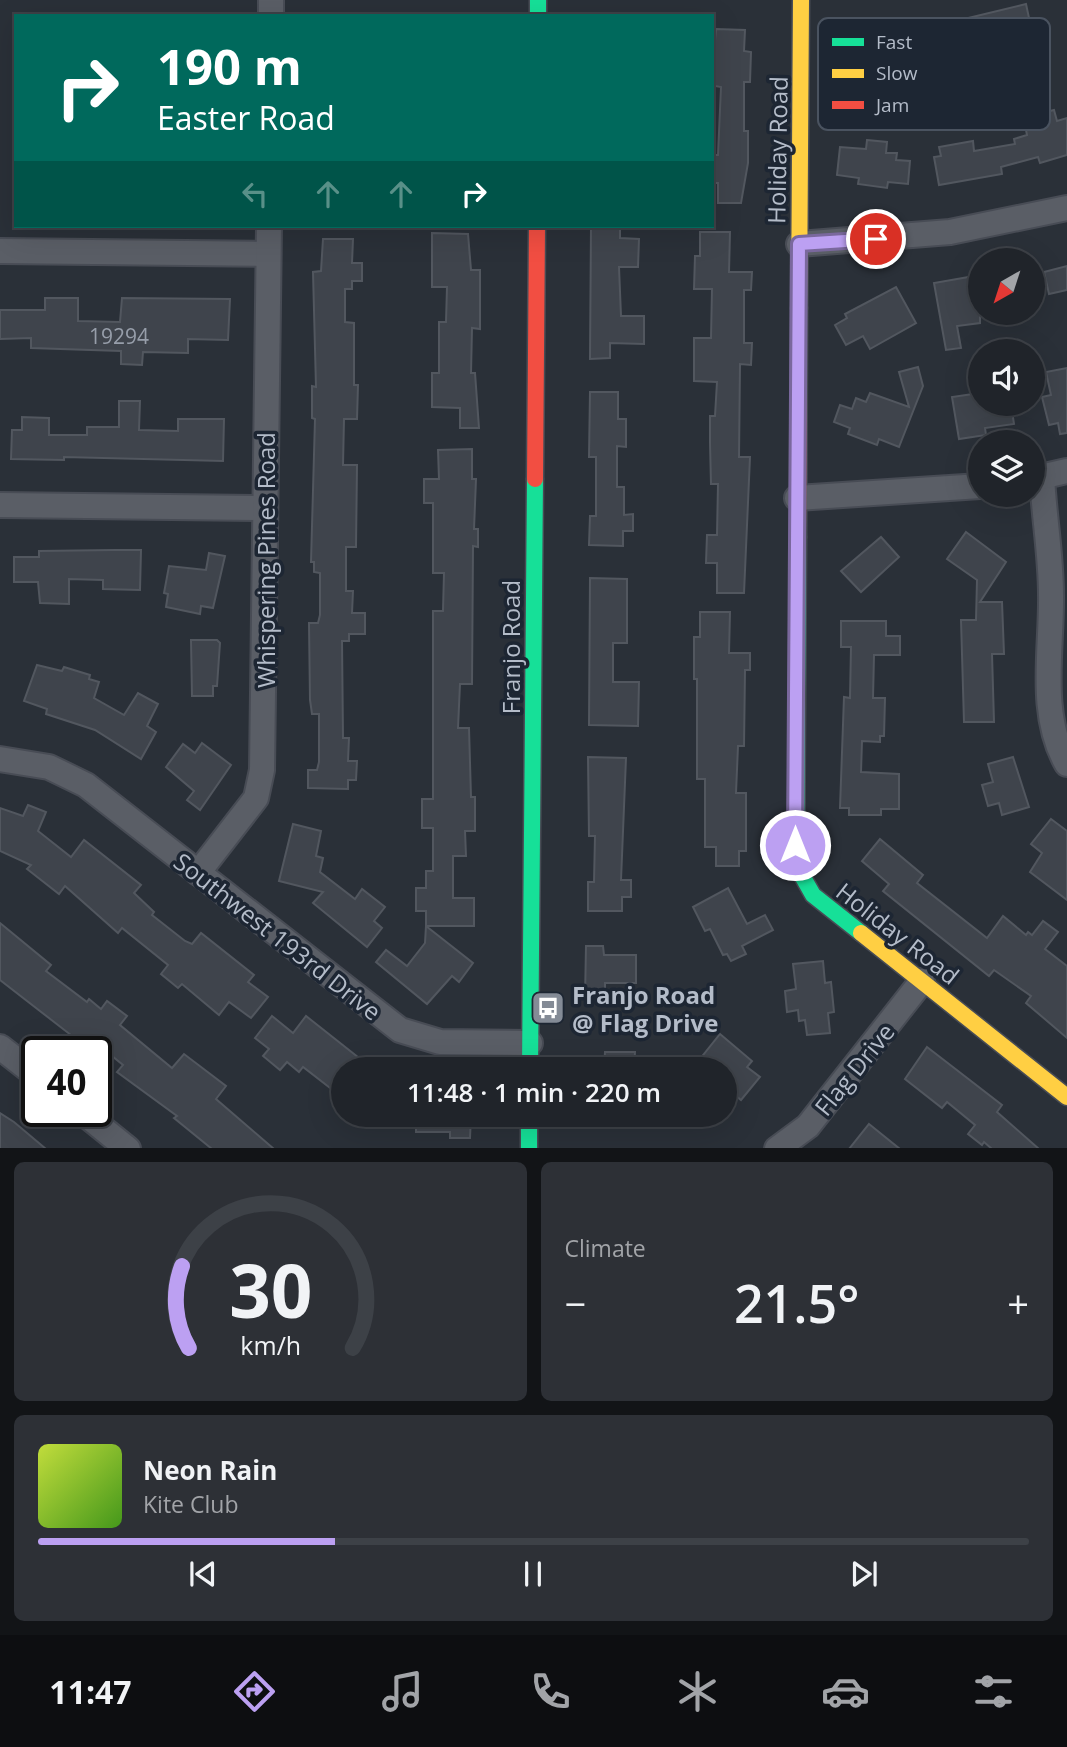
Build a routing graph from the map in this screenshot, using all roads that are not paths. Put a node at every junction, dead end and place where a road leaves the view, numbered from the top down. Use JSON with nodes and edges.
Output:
{"nodes":[{"id":1,"x":801,"y":0,"type":"edge"},
{"id":2,"x":1067,"y":208,"type":"edge"},
{"id":3,"x":269,"y":228,"type":"edge"},
{"id":4,"x":537,"y":228,"type":"edge"},
{"id":5,"x":799,"y":244,"type":"junction"},
{"id":6,"x":0,"y":251,"type":"edge"},
{"id":7,"x":268,"y":254,"type":"junction"},
{"id":8,"x":1067,"y":471,"type":"edge"},
{"id":9,"x":1045,"y":476,"type":"edge"},
{"id":10,"x":968,"y":487,"type":"edge"},
{"id":11,"x":797,"y":498,"type":"junction"},
{"id":12,"x":0,"y":505,"type":"edge"},
{"id":13,"x":1041,"y":507,"type":"edge"},
{"id":14,"x":265,"y":508,"type":"junction"},
{"id":15,"x":0,"y":759,"type":"edge"},
{"id":16,"x":1067,"y":764,"type":"edge"},
{"id":17,"x":198,"y":873,"type":"junction"},
{"id":18,"x":922,"y":981,"type":"junction"},
{"id":19,"x":530,"y":1043,"type":"junction"},
{"id":20,"x":0,"y":1047,"type":"edge"},
{"id":21,"x":530,"y":1057,"type":"edge"},
{"id":22,"x":21,"y":1063,"type":"edge"},
{"id":23,"x":1067,"y":1097,"type":"edge"},
{"id":24,"x":101,"y":1127,"type":"edge"},
{"id":25,"x":529,"y":1127,"type":"edge"},
{"id":26,"x":127,"y":1148,"type":"edge"},
{"id":27,"x":529,"y":1148,"type":"edge"},
{"id":28,"x":778,"y":1148,"type":"edge"}],
"edges":[{"from":1,"to":5,"type":"street","name":"Holiday Road"},
{"from":2,"to":5,"type":"street"},
{"from":3,"to":7,"type":"street","name":"Whispering Pines Road"},
{"from":4,"to":19,"type":"street","name":"Franjo Road"},
{"from":5,"to":11,"type":"street","name":"Holiday Road"},
{"from":6,"to":7,"type":"street"},
{"from":7,"to":14,"type":"street","name":"Whispering Pines Road"},
{"from":8,"to":9,"type":"street"},
{"from":10,"to":11,"type":"street"},
{"from":11,"to":18,"type":"street","name":"Holiday Road"},
{"from":12,"to":14,"type":"street"},
{"from":13,"to":16,"type":"street"},
{"from":14,"to":17,"type":"street","name":"Whispering Pines Road"},
{"from":15,"to":17,"type":"street","name":"Southwest 193rd Drive"},
{"from":17,"to":19,"type":"street","name":"Southwest 193rd Drive"},
{"from":18,"to":23,"type":"street","name":"Holiday Road"},
{"from":18,"to":28,"type":"street","name":"Flag Drive"},
{"from":19,"to":21,"type":"street","name":"Franjo Road"},
{"from":20,"to":22,"type":"street"},
{"from":24,"to":26,"type":"street"},
{"from":25,"to":27,"type":"street"}]}
